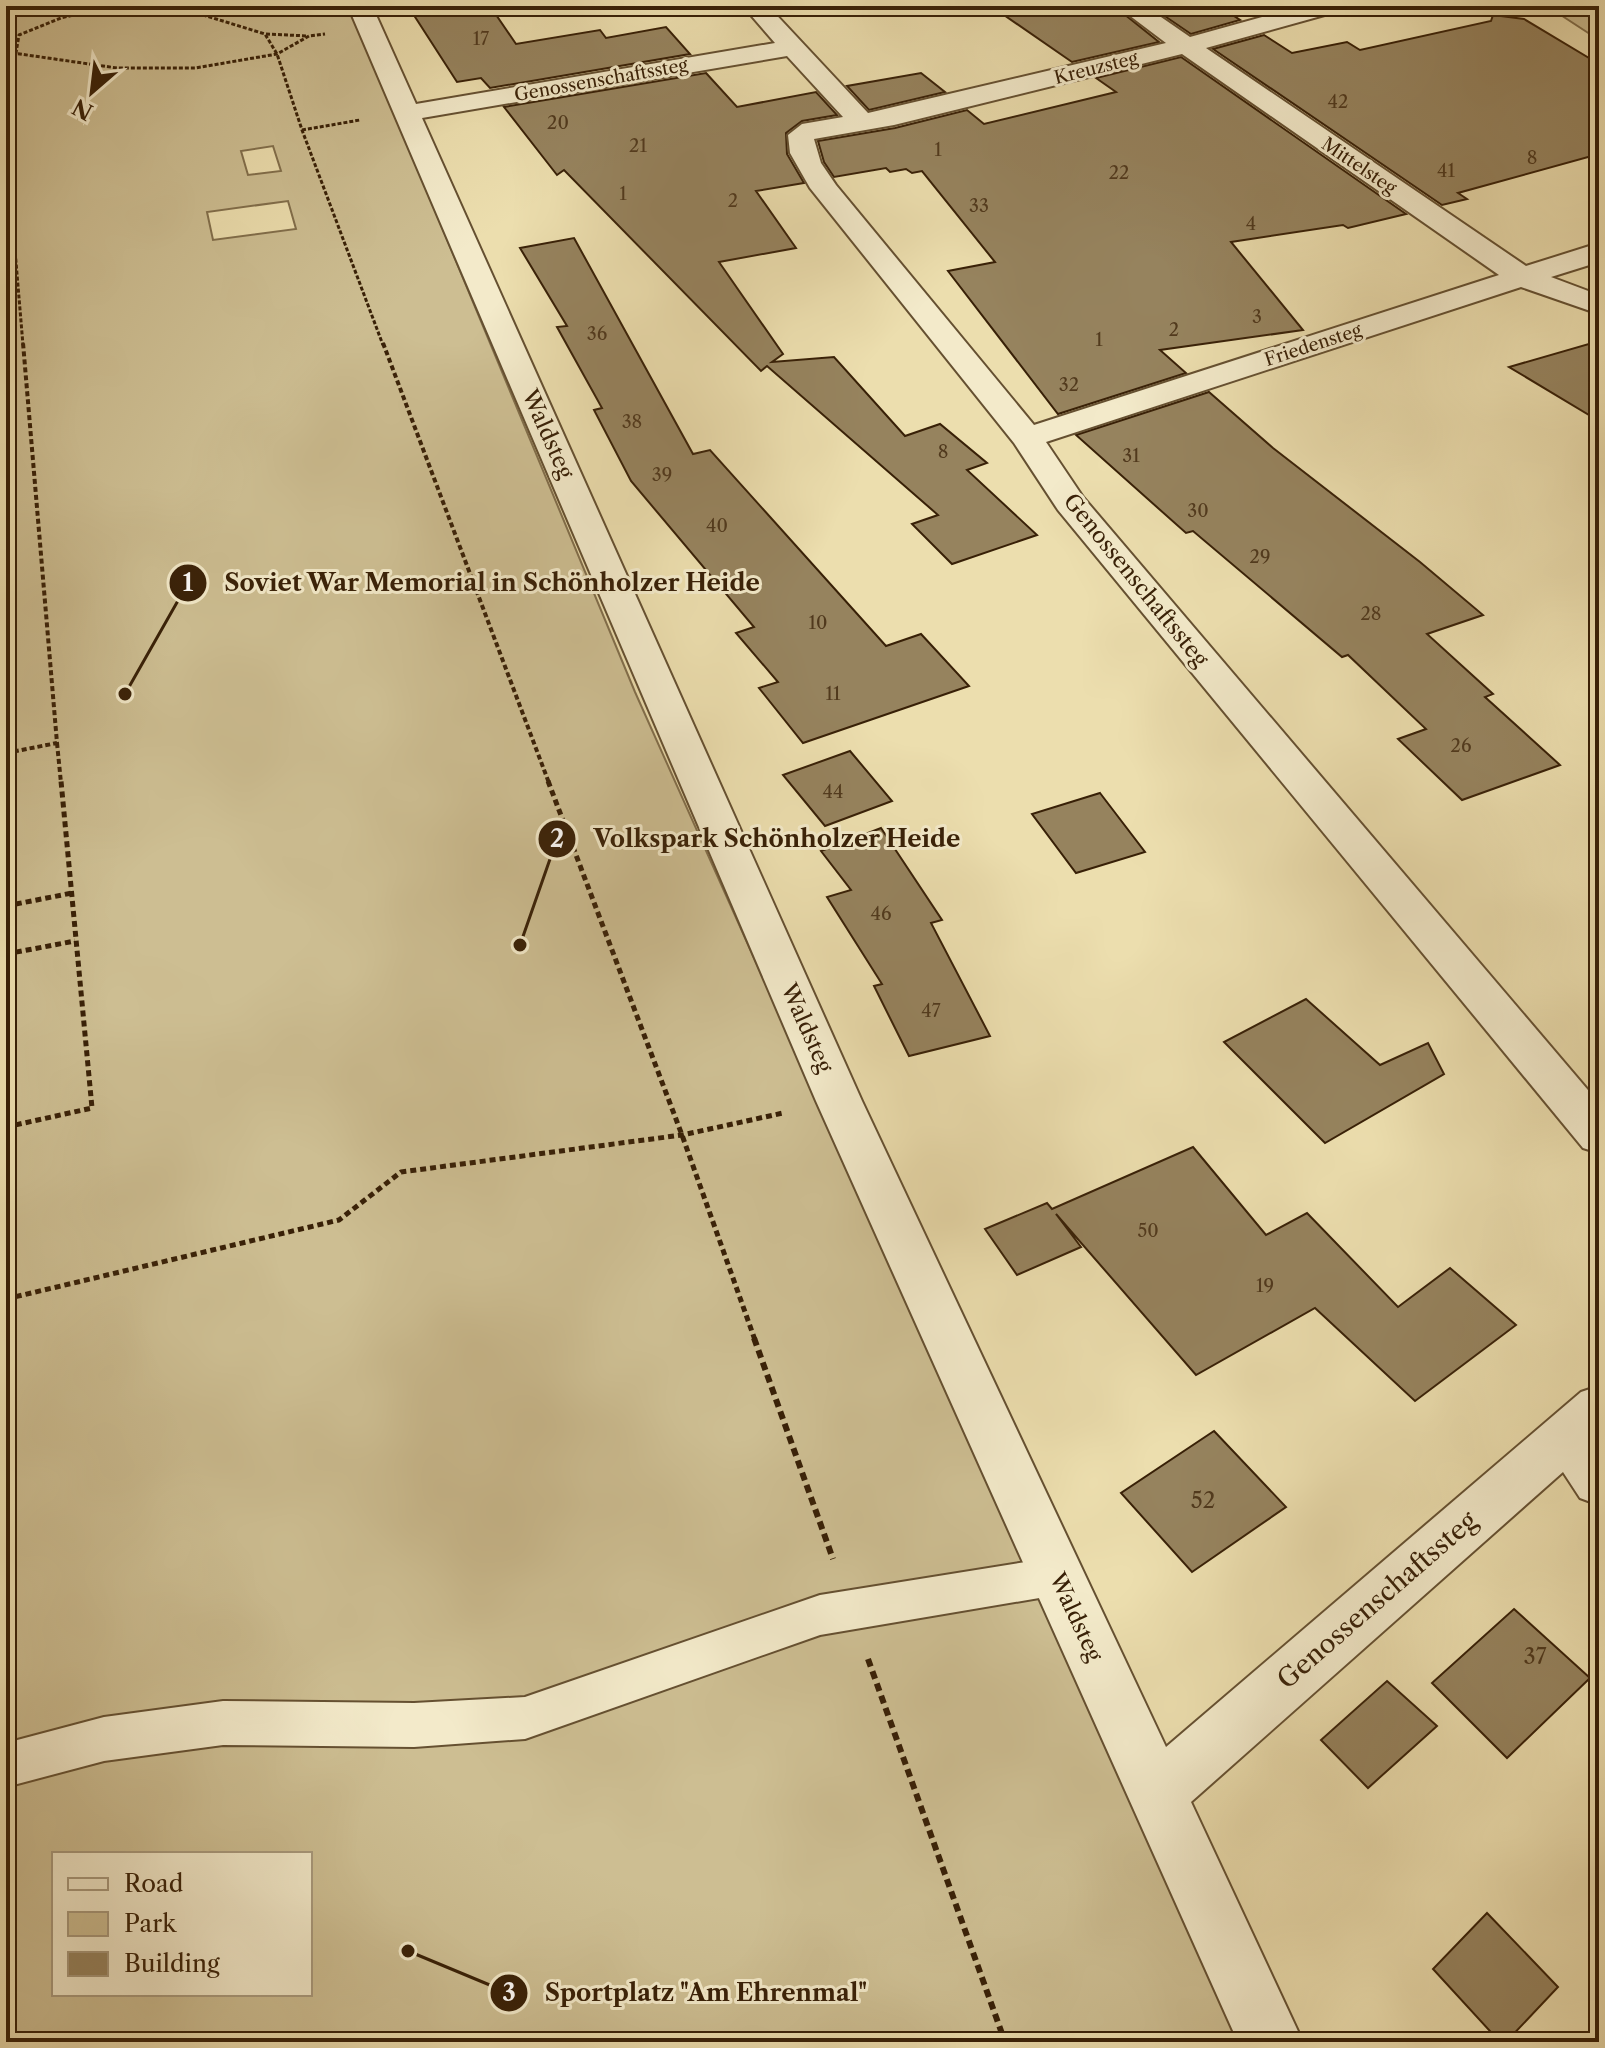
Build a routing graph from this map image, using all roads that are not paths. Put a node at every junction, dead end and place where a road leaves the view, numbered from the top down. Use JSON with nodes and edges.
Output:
{"nodes":[{"id":1,"x":755,"y":6,"type":"edge"},
{"id":2,"x":1129,"y":6,"type":"edge"},
{"id":3,"x":1330,"y":6,"type":"edge"},
{"id":4,"x":365,"y":17,"type":"edge"},
{"id":5,"x":1185,"y":46,"type":"junction"},
{"id":6,"x":794,"y":47,"type":"junction"},
{"id":7,"x":408,"y":113,"type":"junction"},
{"id":8,"x":861,"y":121,"type":"junction"},
{"id":9,"x":1599,"y":252,"type":"edge"},
{"id":10,"x":1522,"y":277,"type":"junction"},
{"id":11,"x":1599,"y":305,"type":"edge"},
{"id":12,"x":1027,"y":438,"type":"junction"},
{"id":13,"x":1599,"y":1135,"type":"edge"},
{"id":14,"x":1583,"y":1422,"type":"edge"},
{"id":15,"x":1599,"y":1481,"type":"edge"},
{"id":16,"x":1057,"y":1576,"type":"junction"},
{"id":17,"x":6,"y":1765,"type":"edge"},
{"id":18,"x":1157,"y":1793,"type":"junction"},
{"id":19,"x":1271,"y":2042,"type":"edge"}],
"edges":[{"from":1,"to":6,"type":"street"},
{"from":2,"to":5,"type":"street","name":"Mittelsteg"},
{"from":3,"to":5,"type":"street","name":"Kreuzsteg"},
{"from":4,"to":7,"type":"street","name":"Waldsteg"},
{"from":5,"to":8,"type":"street","name":"Kreuzsteg"},
{"from":5,"to":10,"type":"street","name":"Mittelsteg"},
{"from":6,"to":7,"type":"street","name":"Genossenschaftssteg"},
{"from":6,"to":8,"type":"street"},
{"from":7,"to":16,"type":"street","name":"Waldsteg"},
{"from":8,"to":12,"type":"street","name":"Genossenschaftssteg"},
{"from":9,"to":10,"type":"street","name":"Friedensteg"},
{"from":10,"to":11,"type":"street","name":"Mittelsteg"},
{"from":10,"to":12,"type":"street","name":"Friedensteg"},
{"from":12,"to":13,"type":"street","name":"Genossenschaftssteg"},
{"from":14,"to":15,"type":"street"},
{"from":14,"to":18,"type":"street","name":"Genossenschaftssteg"},
{"from":16,"to":17,"type":"lane"},
{"from":16,"to":18,"type":"street","name":"Waldsteg"},
{"from":18,"to":19,"type":"street","name":"Waldsteg"}]}
